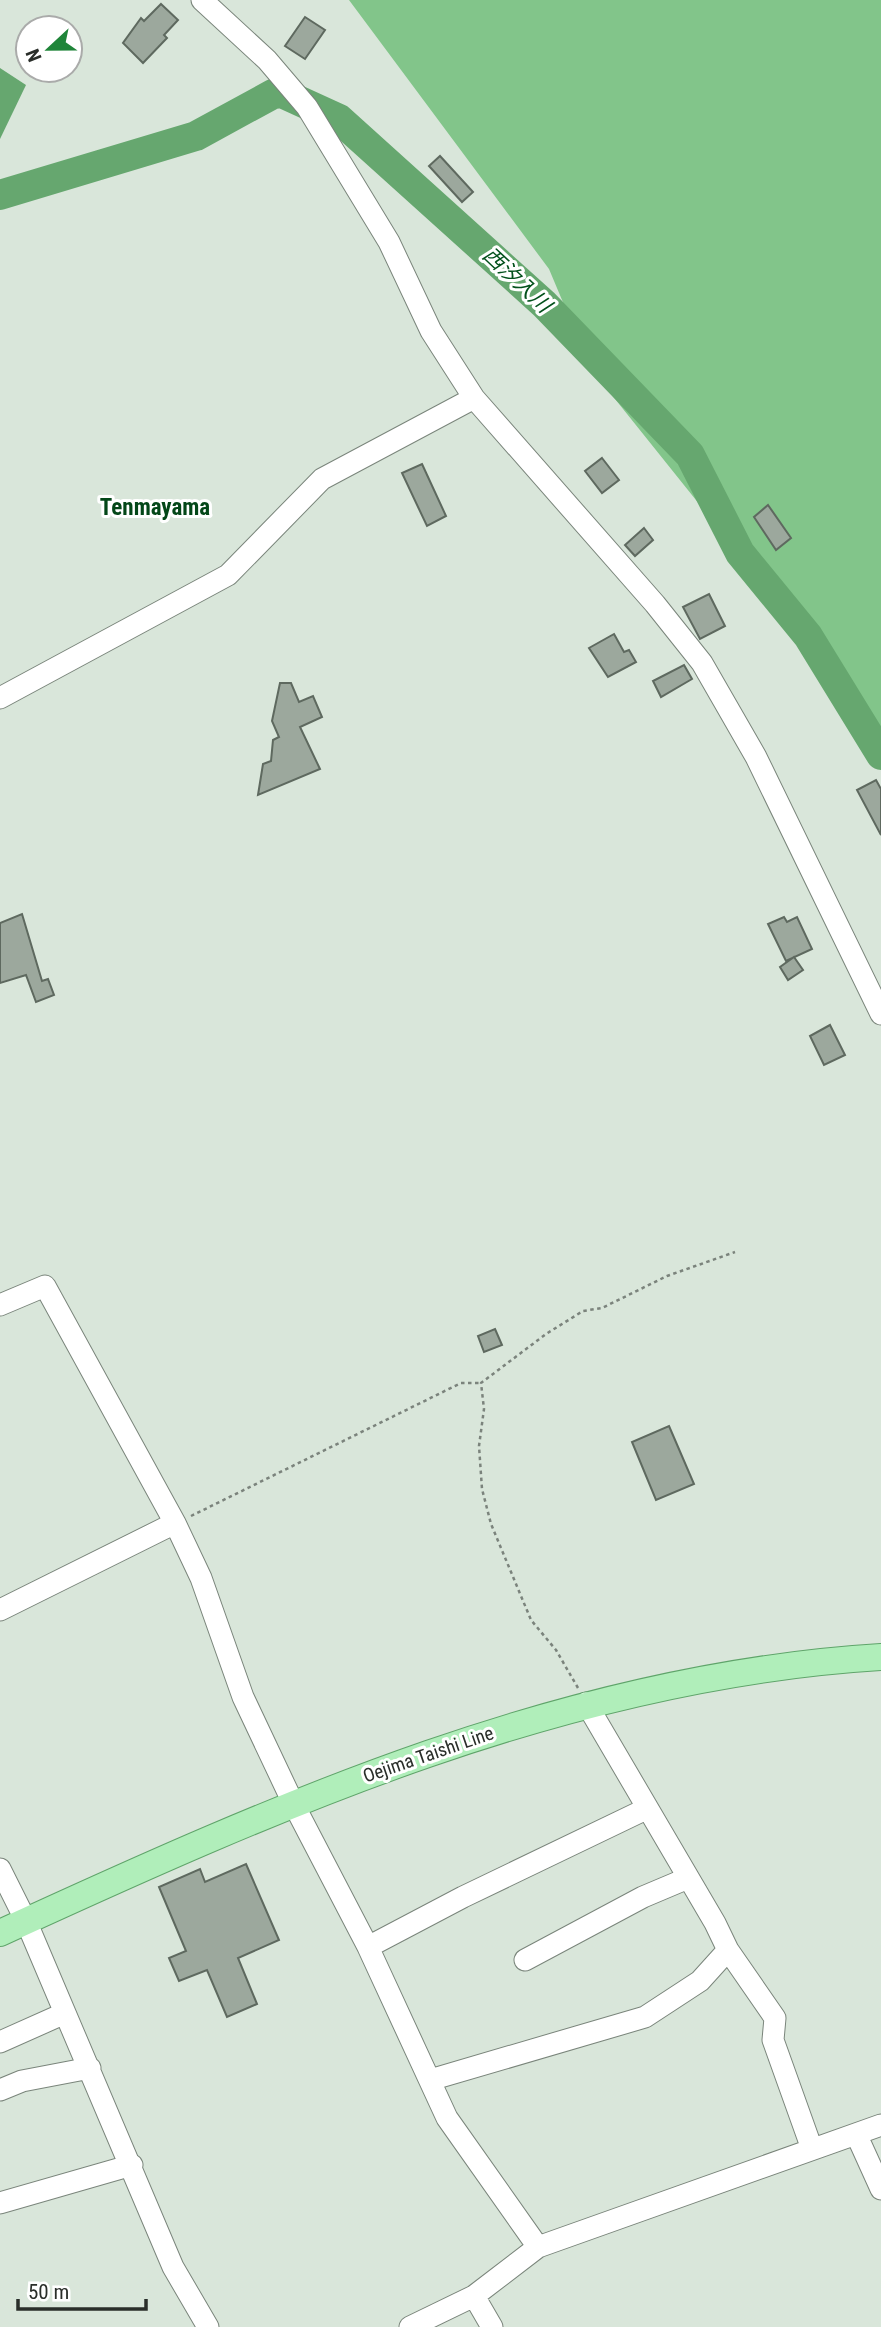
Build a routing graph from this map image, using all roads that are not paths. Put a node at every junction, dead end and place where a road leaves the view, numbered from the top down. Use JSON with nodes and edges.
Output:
{"nodes":[{"id":1,"x":202,"y":0,"type":"edge"},
{"id":2,"x":474,"y":398,"type":"junction"},
{"id":3,"x":0,"y":698,"type":"edge"},
{"id":4,"x":881,"y":1014,"type":"edge"},
{"id":5,"x":0,"y":1305,"type":"edge"},
{"id":6,"x":175,"y":1523,"type":"junction"},
{"id":7,"x":0,"y":1610,"type":"edge"},
{"id":8,"x":878,"y":1663,"type":"edge"},
{"id":9,"x":586,"y":1703,"type":"junction"},
{"id":10,"x":294,"y":1805,"type":"junction"},
{"id":11,"x":646,"y":1809,"type":"junction"},
{"id":12,"x":0,"y":1870,"type":"edge"},
{"id":13,"x":688,"y":1878,"type":"junction"},
{"id":14,"x":26,"y":1921,"type":"junction"},
{"id":15,"x":0,"y":1933,"type":"edge"},
{"id":16,"x":368,"y":1947,"type":"junction"},
{"id":17,"x":728,"y":1950,"type":"junction"},
{"id":18,"x":525,"y":1960,"type":"dead end"},
{"id":19,"x":65,"y":2013,"type":"junction"},
{"id":20,"x":0,"y":2042,"type":"edge"},
{"id":21,"x":90,"y":2068,"type":"junction"},
{"id":22,"x":430,"y":2080,"type":"junction"},
{"id":23,"x":0,"y":2090,"type":"edge"},
{"id":24,"x":881,"y":2125,"type":"edge"},
{"id":25,"x":857,"y":2136,"type":"junction"},
{"id":26,"x":812,"y":2149,"type":"junction"},
{"id":27,"x":132,"y":2165,"type":"junction"},
{"id":28,"x":881,"y":2189,"type":"edge"},
{"id":29,"x":0,"y":2203,"type":"edge"},
{"id":30,"x":538,"y":2247,"type":"junction"},
{"id":31,"x":474,"y":2296,"type":"junction"},
{"id":32,"x":204,"y":2326,"type":"edge"},
{"id":33,"x":410,"y":2327,"type":"edge"},
{"id":34,"x":492,"y":2327,"type":"edge"}],
"edges":[{"from":1,"to":2,"type":"street"},
{"from":2,"to":3,"type":"street"},
{"from":2,"to":4,"type":"street"},
{"from":5,"to":6,"type":"street"},
{"from":6,"to":7,"type":"street"},
{"from":6,"to":10,"type":"street"},
{"from":8,"to":9,"type":"main road","name":"Oejima Taishi Line"},
{"from":9,"to":10,"type":"main road","name":"Oejima Taishi Line"},
{"from":9,"to":11,"type":"street"},
{"from":10,"to":14,"type":"main road","name":"Oejima Taishi Line"},
{"from":10,"to":16,"type":"street"},
{"from":11,"to":13,"type":"street"},
{"from":11,"to":16,"type":"street"},
{"from":12,"to":14,"type":"street"},
{"from":13,"to":17,"type":"street"},
{"from":13,"to":18,"type":"street"},
{"from":14,"to":15,"type":"main road","name":"Oejima Taishi Line"},
{"from":14,"to":19,"type":"street"},
{"from":16,"to":22,"type":"street"},
{"from":17,"to":22,"type":"street"},
{"from":17,"to":26,"type":"street"},
{"from":19,"to":20,"type":"street"},
{"from":19,"to":21,"type":"street"},
{"from":21,"to":23,"type":"street"},
{"from":21,"to":27,"type":"street"},
{"from":22,"to":30,"type":"street"},
{"from":24,"to":25,"type":"street"},
{"from":25,"to":26,"type":"street"},
{"from":25,"to":28,"type":"street"},
{"from":26,"to":30,"type":"street"},
{"from":27,"to":29,"type":"street"},
{"from":27,"to":32,"type":"street"},
{"from":30,"to":31,"type":"street"},
{"from":31,"to":33,"type":"street"},
{"from":31,"to":34,"type":"street"}]}
